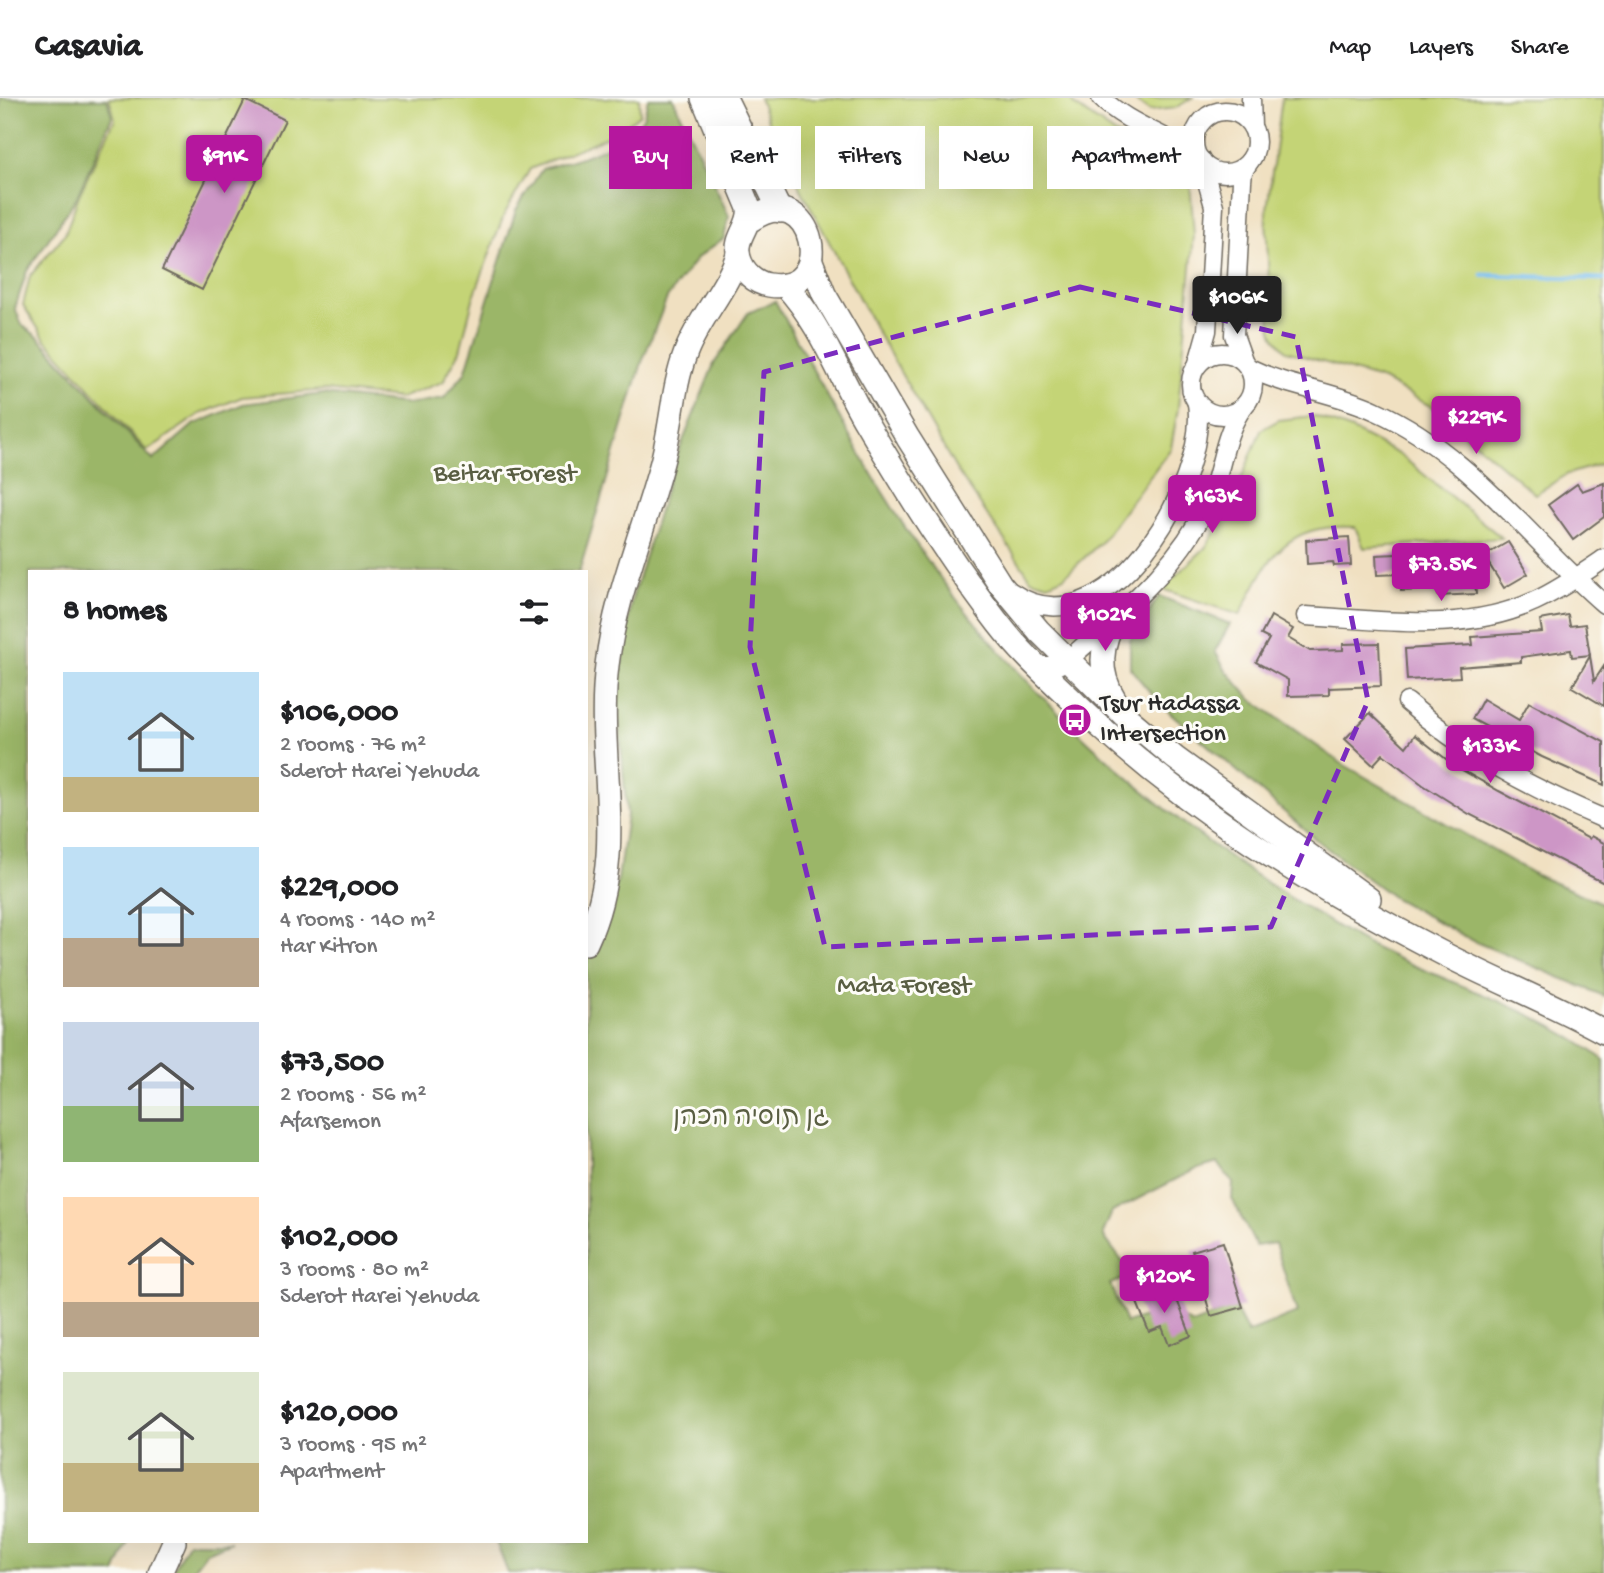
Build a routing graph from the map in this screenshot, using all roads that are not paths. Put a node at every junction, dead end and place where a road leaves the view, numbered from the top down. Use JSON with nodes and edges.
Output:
{"nodes":[{"id":1,"x":703,"y":98,"type":"edge"},
{"id":2,"x":725,"y":98,"type":"edge"},
{"id":3,"x":1101,"y":98,"type":"edge"},
{"id":4,"x":1221,"y":98,"type":"edge"},
{"id":5,"x":1251,"y":98,"type":"edge"},
{"id":6,"x":1206,"y":118,"type":"junction"},
{"id":7,"x":1143,"y":126,"type":"edge"},
{"id":8,"x":1184,"y":126,"type":"edge"},
{"id":9,"x":1202,"y":126,"type":"edge"},
{"id":10,"x":1252,"y":127,"type":"junction"},
{"id":11,"x":1252,"y":156,"type":"junction"},
{"id":12,"x":1204,"y":162,"type":"edge"},
{"id":13,"x":1204,"y":172,"type":"edge"},
{"id":14,"x":780,"y":211,"type":"junction"},
{"id":15,"x":751,"y":220,"type":"junction"},
{"id":16,"x":738,"y":254,"type":"junction"},
{"id":17,"x":811,"y":261,"type":"junction"},
{"id":18,"x":758,"y":281,"type":"junction"},
{"id":19,"x":785,"y":285,"type":"junction"},
{"id":20,"x":1198,"y":363,"type":"junction"},
{"id":21,"x":1246,"y":364,"type":"junction"},
{"id":22,"x":1300,"y":387,"type":"junction"},
{"id":23,"x":673,"y":390,"type":"junction"},
{"id":24,"x":1197,"y":403,"type":"junction"},
{"id":25,"x":1246,"y":403,"type":"junction"},
{"id":26,"x":1604,"y":559,"type":"edge"},
{"id":27,"x":1575,"y":579,"type":"junction"},
{"id":28,"x":1000,"y":583,"type":"junction"},
{"id":29,"x":1604,"y":604,"type":"edge"},
{"id":30,"x":1116,"y":616,"type":"junction"},
{"id":31,"x":1306,"y":616,"type":"dead end"},
{"id":32,"x":1068,"y":660,"type":"junction"},
{"id":33,"x":1037,"y":666,"type":"junction"},
{"id":34,"x":1407,"y":702,"type":"dead end"},
{"id":35,"x":1124,"y":715,"type":"junction"},
{"id":36,"x":1604,"y":819,"type":"edge"},
{"id":37,"x":588,"y":938,"type":"edge"},
{"id":38,"x":1604,"y":1023,"type":"edge"},
{"id":39,"x":1604,"y":1032,"type":"edge"},
{"id":40,"x":174,"y":1543,"type":"edge"},
{"id":41,"x":160,"y":1573,"type":"edge"}],
"edges":[{"from":1,"to":15,"type":"main road"},
{"from":2,"to":14,"type":"main road"},
{"from":3,"to":7,"type":"street"},
{"from":4,"to":6,"type":"street"},
{"from":5,"to":10,"type":"street"},
{"from":6,"to":8,"type":"street"},
{"from":6,"to":9,"type":"street"},
{"from":6,"to":10,"type":"street"},
{"from":10,"to":11,"type":"street"},
{"from":11,"to":12,"type":"street"},
{"from":11,"to":21,"type":"street"},
{"from":13,"to":20,"type":"street"},
{"from":14,"to":15,"type":"main road"},
{"from":14,"to":17,"type":"main road"},
{"from":15,"to":16,"type":"main road"},
{"from":16,"to":18,"type":"main road"},
{"from":16,"to":23,"type":"main road"},
{"from":17,"to":19,"type":"main road"},
{"from":17,"to":28,"type":"main road"},
{"from":18,"to":19,"type":"main road"},
{"from":18,"to":23,"type":"main road"},
{"from":19,"to":33,"type":"main road"},
{"from":20,"to":21,"type":"street"},
{"from":20,"to":24,"type":"street"},
{"from":21,"to":22,"type":"street"},
{"from":21,"to":25,"type":"street"},
{"from":22,"to":25,"type":"street"},
{"from":22,"to":27,"type":"street"},
{"from":23,"to":37,"type":"main road"},
{"from":24,"to":25,"type":"street"},
{"from":24,"to":28,"type":"street"},
{"from":25,"to":30,"type":"street"},
{"from":26,"to":27,"type":"street"},
{"from":27,"to":29,"type":"street"},
{"from":27,"to":31,"type":"street"},
{"from":28,"to":32,"type":"main road"},
{"from":30,"to":32,"type":"street"},
{"from":30,"to":35,"type":"main road"},
{"from":32,"to":33,"type":"street"},
{"from":32,"to":35,"type":"main road"},
{"from":33,"to":39,"type":"main road"},
{"from":34,"to":36,"type":"street"},
{"from":35,"to":38,"type":"main road"},
{"from":40,"to":41,"type":"main road"}]}
